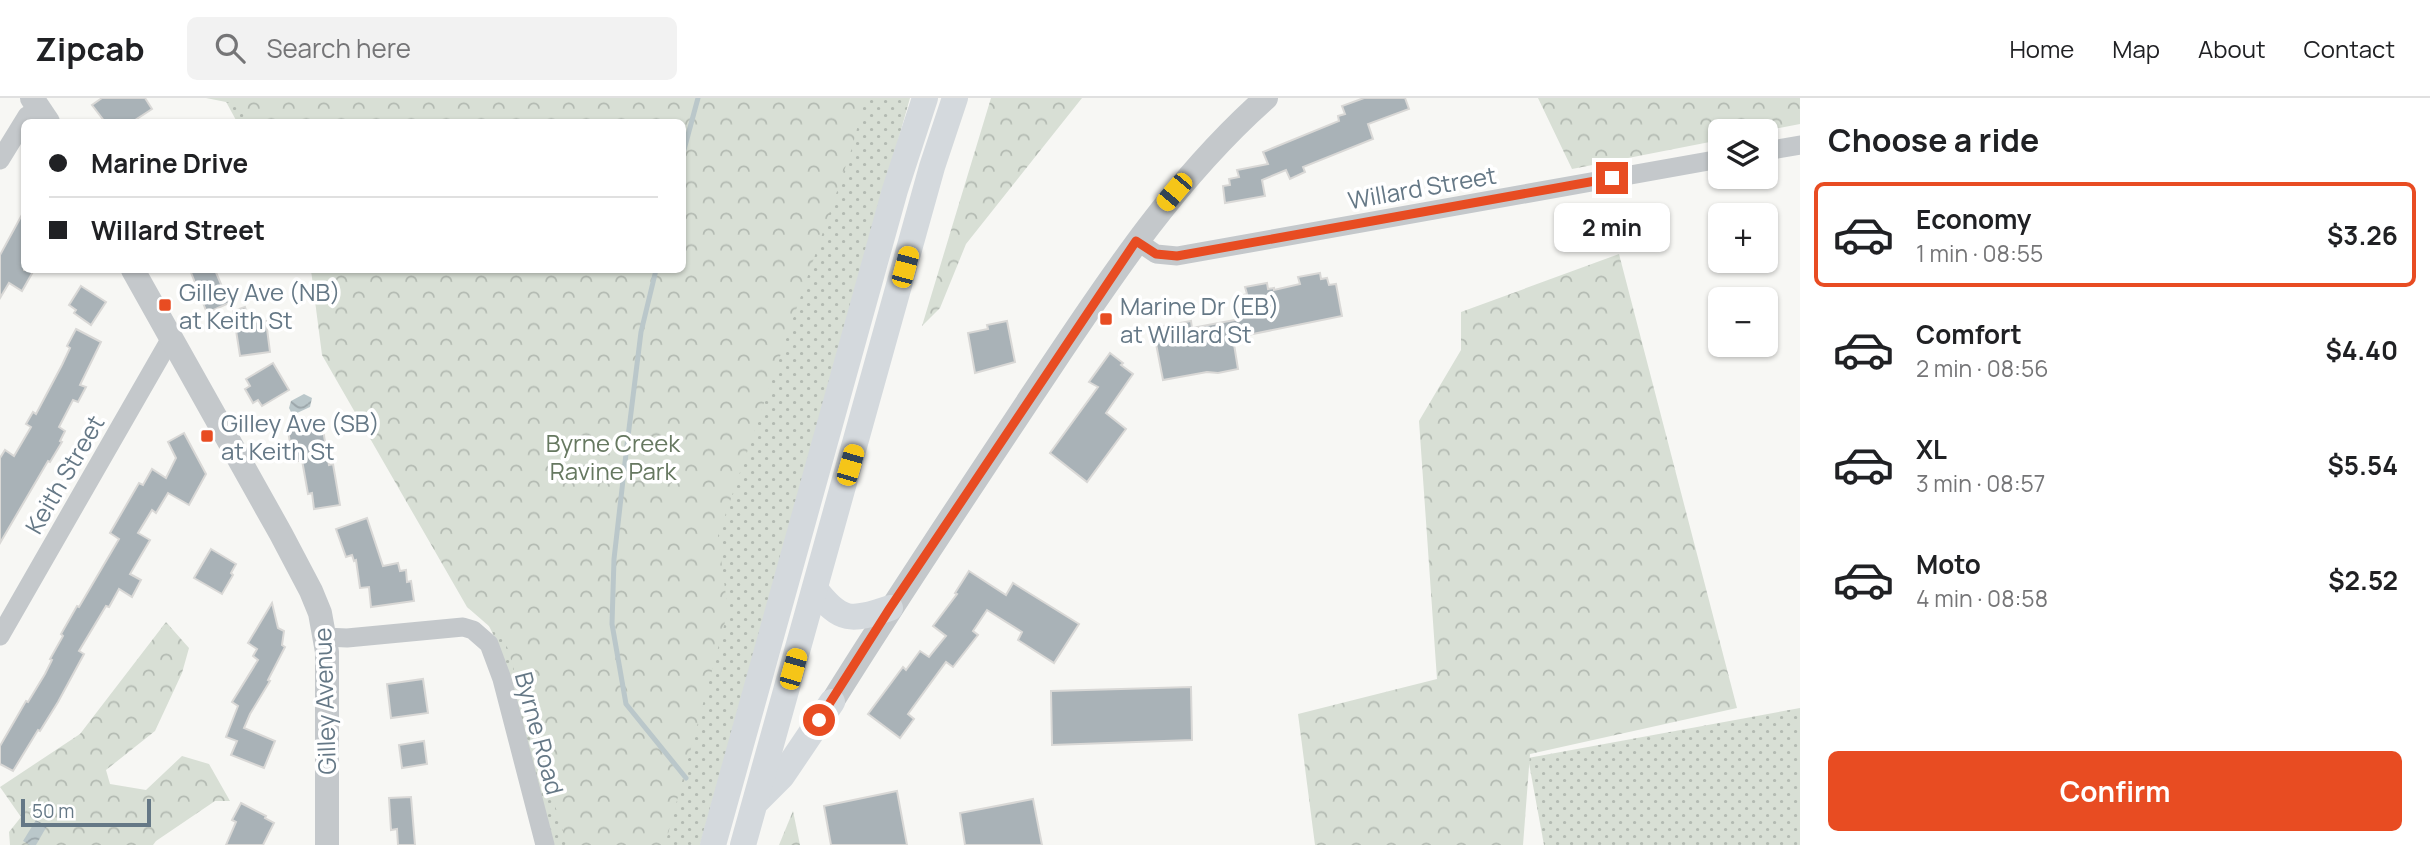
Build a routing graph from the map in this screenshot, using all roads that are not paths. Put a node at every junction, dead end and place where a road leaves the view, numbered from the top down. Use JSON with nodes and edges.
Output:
{"nodes":[{"id":1,"x":925,"y":98,"type":"edge"},
{"id":2,"x":955,"y":98,"type":"edge"},
{"id":3,"x":1266,"y":98,"type":"edge"},
{"id":4,"x":40,"y":110,"type":"edge"},
{"id":5,"x":25,"y":119,"type":"edge"},
{"id":6,"x":21,"y":126,"type":"edge"},
{"id":7,"x":1800,"y":145,"type":"edge"},
{"id":8,"x":1778,"y":149,"type":"edge"},
{"id":9,"x":0,"y":160,"type":"edge"},
{"id":10,"x":1708,"y":161,"type":"edge"},
{"id":11,"x":1136,"y":241,"type":"junction"},
{"id":12,"x":135,"y":273,"type":"edge"},
{"id":13,"x":171,"y":338,"type":"junction"},
{"id":14,"x":815,"y":589,"type":"junction"},
{"id":15,"x":890,"y":608,"type":"junction"},
{"id":16,"x":0,"y":636,"type":"edge"},
{"id":17,"x":326,"y":637,"type":"junction"},
{"id":18,"x":832,"y":702,"type":"joint"},
{"id":19,"x":755,"y":804,"type":"junction"},
{"id":20,"x":327,"y":845,"type":"edge"},
{"id":21,"x":545,"y":845,"type":"edge"},
{"id":22,"x":713,"y":845,"type":"edge"},
{"id":23,"x":743,"y":845,"type":"edge"}],
"edges":[{"from":1,"to":22,"type":"main road"},
{"from":2,"to":14,"type":"main road"},
{"from":3,"to":11,"type":"street"},
{"from":4,"to":5,"type":"street"},
{"from":6,"to":9,"type":"street"},
{"from":7,"to":8,"type":"street"},
{"from":10,"to":11,"type":"street","name":"Willard Street"},
{"from":11,"to":15,"type":"street"},
{"from":12,"to":13,"type":"street","name":"Gilley Avenue"},
{"from":13,"to":16,"type":"street","name":"Keith Street"},
{"from":13,"to":17,"type":"street","name":"Gilley Avenue"},
{"from":14,"to":15,"type":"main road"},
{"from":14,"to":19,"type":"main road"},
{"from":15,"to":18,"type":"street"},
{"from":17,"to":20,"type":"street","name":"Gilley Avenue"},
{"from":17,"to":21,"type":"street","name":"Byrne Road"},
{"from":18,"to":19,"type":"main road"},
{"from":19,"to":23,"type":"main road"}]}
